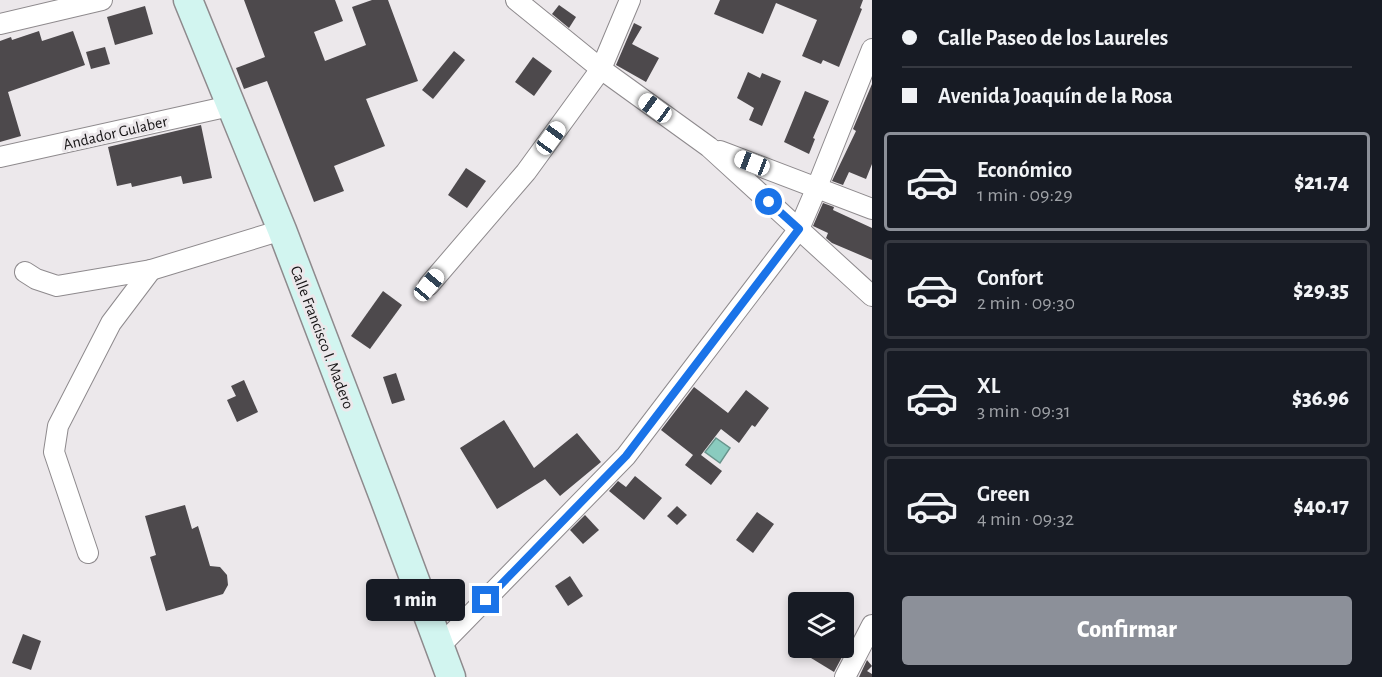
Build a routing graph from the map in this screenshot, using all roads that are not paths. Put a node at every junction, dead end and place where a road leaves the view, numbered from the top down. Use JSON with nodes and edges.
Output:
{"nodes":[{"id":1,"x":102,"y":0,"type":"edge"},
{"id":2,"x":188,"y":0,"type":"edge"},
{"id":3,"x":516,"y":0,"type":"edge"},
{"id":4,"x":630,"y":0,"type":"edge"},
{"id":5,"x":0,"y":24,"type":"edge"},
{"id":6,"x":872,"y":49,"type":"edge"},
{"id":7,"x":601,"y":69,"type":"junction"},
{"id":8,"x":230,"y":106,"type":"junction"},
{"id":9,"x":709,"y":147,"type":"junction"},
{"id":10,"x":0,"y":157,"type":"edge"},
{"id":11,"x":818,"y":187,"type":"junction"},
{"id":12,"x":872,"y":209,"type":"edge"},
{"id":13,"x":799,"y":229,"type":"junction"},
{"id":14,"x":282,"y":230,"type":"junction"},
{"id":15,"x":152,"y":270,"type":"junction"},
{"id":16,"x":25,"y":272,"type":"dead end"},
{"id":17,"x":429,"y":285,"type":"dead end"},
{"id":18,"x":872,"y":296,"type":"edge"},
{"id":19,"x":88,"y":553,"type":"dead end"},
{"id":20,"x":872,"y":625,"type":"edge"},
{"id":21,"x":439,"y":647,"type":"junction"},
{"id":22,"x":451,"y":677,"type":"edge"},
{"id":23,"x":845,"y":677,"type":"edge"}],
"edges":[{"from":1,"to":5,"type":"street"},
{"from":2,"to":8,"type":"main road","name":"Calle Francisco I. Madero"},
{"from":3,"to":7,"type":"street"},
{"from":4,"to":7,"type":"street"},
{"from":6,"to":11,"type":"street"},
{"from":7,"to":9,"type":"street"},
{"from":7,"to":17,"type":"street"},
{"from":8,"to":10,"type":"street","name":"Andador Gulaber"},
{"from":8,"to":14,"type":"main road","name":"Calle Francisco I. Madero"},
{"from":9,"to":11,"type":"street"},
{"from":9,"to":13,"type":"street"},
{"from":11,"to":12,"type":"street"},
{"from":11,"to":13,"type":"street"},
{"from":13,"to":18,"type":"street"},
{"from":13,"to":21,"type":"street"},
{"from":14,"to":15,"type":"street"},
{"from":14,"to":21,"type":"main road","name":"Calle Francisco I. Madero"},
{"from":15,"to":16,"type":"street"},
{"from":15,"to":19,"type":"street"},
{"from":20,"to":23,"type":"street"},
{"from":21,"to":22,"type":"main road","name":"Calle Francisco I. Madero"}]}
